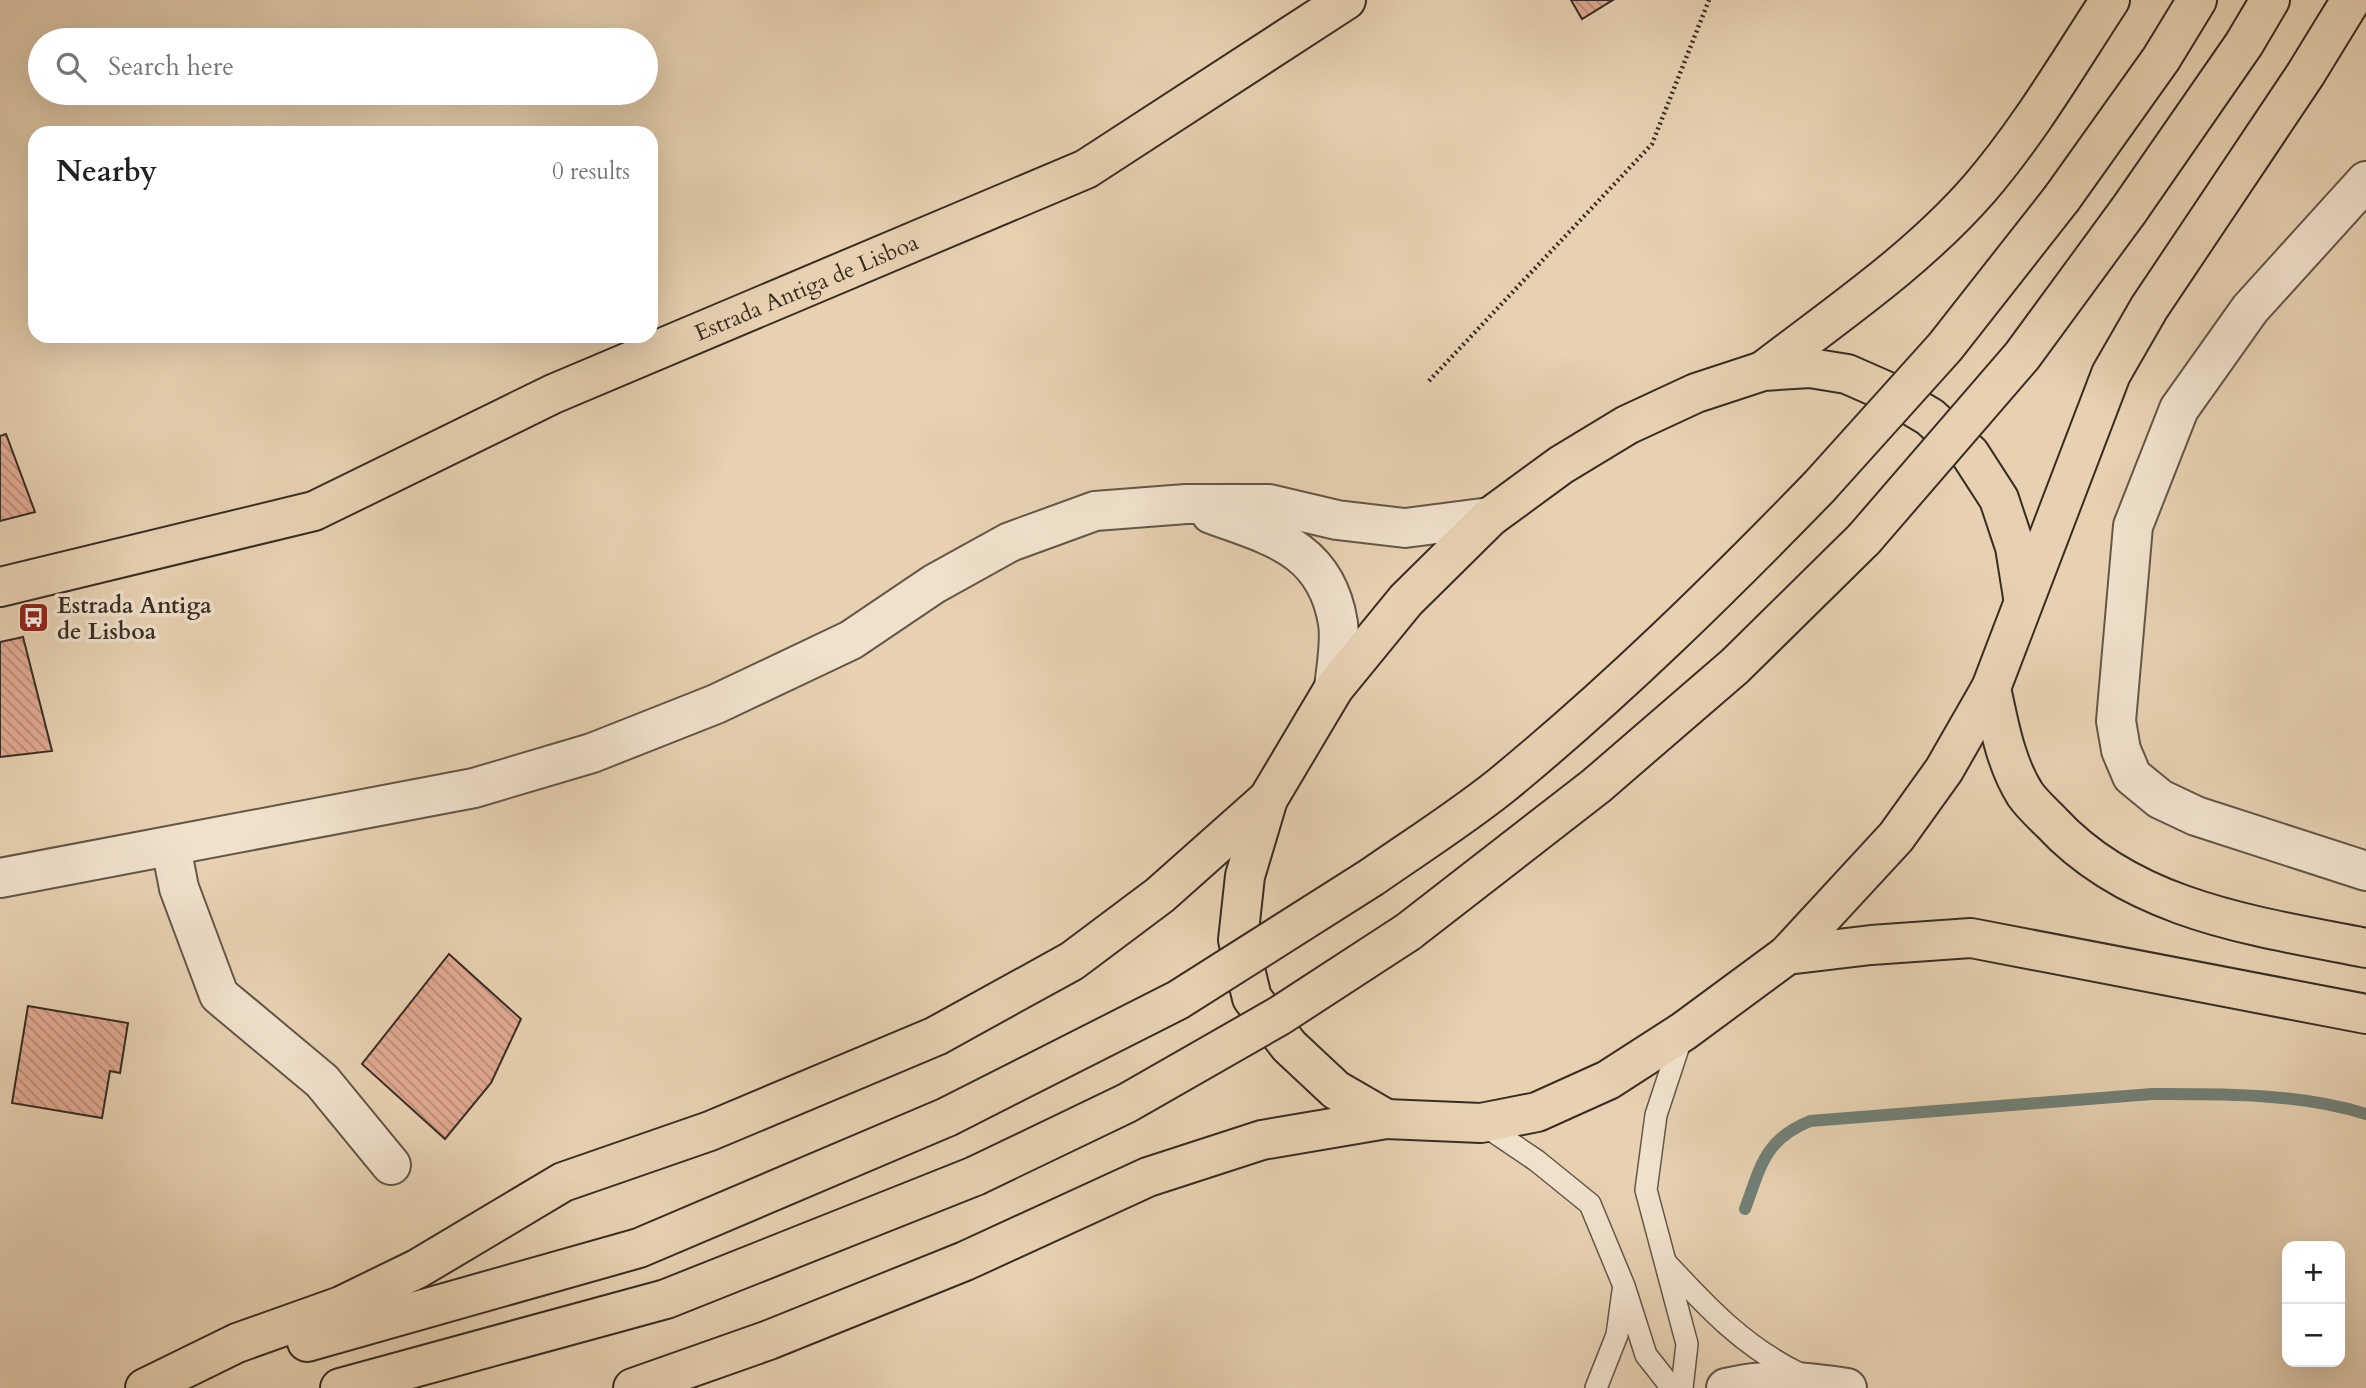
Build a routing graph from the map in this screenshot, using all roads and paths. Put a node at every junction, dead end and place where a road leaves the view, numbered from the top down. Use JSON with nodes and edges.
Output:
{"nodes":[{"id":1,"x":1346,"y":0,"type":"edge"},
{"id":2,"x":1709,"y":0,"type":"edge"},
{"id":3,"x":2110,"y":0,"type":"edge"},
{"id":4,"x":2197,"y":0,"type":"edge"},
{"id":5,"x":2270,"y":0,"type":"edge"},
{"id":6,"x":2351,"y":0,"type":"edge"},
{"id":7,"x":2366,"y":181,"type":"edge"},
{"id":8,"x":1763,"y":371,"type":"junction"},
{"id":9,"x":1429,"y":381,"type":"dead end"},
{"id":10,"x":1186,"y":505,"type":"junction"},
{"id":11,"x":1490,"y":517,"type":"junction"},
{"id":12,"x":0,"y":587,"type":"edge"},
{"id":13,"x":2024,"y":598,"type":"junction"},
{"id":14,"x":1334,"y":688,"type":"junction"},
{"id":15,"x":1991,"y":688,"type":"junction"},
{"id":16,"x":1268,"y":799,"type":"junction"},
{"id":17,"x":171,"y":847,"type":"junction"},
{"id":18,"x":2366,"y":871,"type":"edge"},
{"id":19,"x":0,"y":878,"type":"edge"},
{"id":20,"x":2366,"y":948,"type":"edge"},
{"id":21,"x":1787,"y":955,"type":"junction"},
{"id":22,"x":2366,"y":1014,"type":"edge"},
{"id":23,"x":1684,"y":1031,"type":"junction"},
{"id":24,"x":1386,"y":1119,"type":"junction"},
{"id":25,"x":1481,"y":1123,"type":"junction"},
{"id":26,"x":391,"y":1165,"type":"dead end"},
{"id":27,"x":1665,"y":1262,"type":"junction"},
{"id":28,"x":1624,"y":1286,"type":"junction"},
{"id":29,"x":1834,"y":1386,"type":"edge"},
{"id":30,"x":146,"y":1388,"type":"edge"},
{"id":31,"x":340,"y":1388,"type":"edge"},
{"id":32,"x":633,"y":1388,"type":"edge"},
{"id":33,"x":1596,"y":1388,"type":"edge"},
{"id":34,"x":1672,"y":1388,"type":"edge"},
{"id":35,"x":1682,"y":1388,"type":"edge"},
{"id":36,"x":1726,"y":1388,"type":"edge"}],
"edges":[{"from":1,"to":12,"type":"main road","name":"Estrada Antiga de Lisboa"},
{"from":2,"to":9,"type":"path"},
{"from":3,"to":8,"type":"main road"},
{"from":4,"to":30,"type":"main road","bridge":true},
{"from":5,"to":31,"type":"main road","bridge":true},
{"from":6,"to":13,"type":"main road"},
{"from":7,"to":18,"type":"street"},
{"from":8,"to":11,"type":"main road"},
{"from":8,"to":13,"type":"main road"},
{"from":10,"to":11,"type":"street"},
{"from":10,"to":14,"type":"street"},
{"from":10,"to":17,"type":"street"},
{"from":11,"to":14,"type":"main road"},
{"from":13,"to":15,"type":"main road"},
{"from":14,"to":16,"type":"main road"},
{"from":15,"to":20,"type":"main road"},
{"from":15,"to":21,"type":"main road"},
{"from":16,"to":24,"type":"main road"},
{"from":16,"to":30,"type":"main road"},
{"from":17,"to":19,"type":"street"},
{"from":17,"to":26,"type":"street"},
{"from":21,"to":22,"type":"main road"},
{"from":21,"to":23,"type":"main road"},
{"from":23,"to":25,"type":"main road"},
{"from":23,"to":27,"type":"lane"},
{"from":24,"to":25,"type":"main road"},
{"from":24,"to":32,"type":"main road"},
{"from":25,"to":28,"type":"lane"},
{"from":27,"to":29,"type":"lane"},
{"from":27,"to":35,"type":"lane"},
{"from":28,"to":33,"type":"lane"},
{"from":28,"to":34,"type":"lane"},
{"from":29,"to":36,"type":"street"}]}
